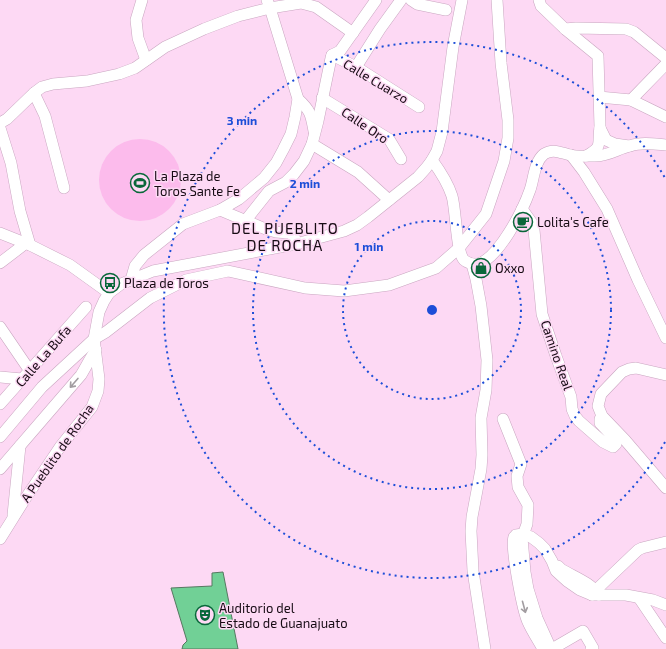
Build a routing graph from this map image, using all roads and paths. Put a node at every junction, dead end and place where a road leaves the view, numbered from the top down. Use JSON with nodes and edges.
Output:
{"nodes":[{"id":1,"x":142,"y":0,"type":"edge"},
{"id":2,"x":376,"y":0,"type":"edge"},
{"id":3,"x":401,"y":0,"type":"edge"},
{"id":4,"x":411,"y":0,"type":"edge"},
{"id":5,"x":462,"y":0,"type":"edge"},
{"id":6,"x":497,"y":0,"type":"edge"},
{"id":7,"x":538,"y":0,"type":"edge"},
{"id":8,"x":318,"y":3,"type":"edge"},
{"id":9,"x":269,"y":4,"type":"edge"},
{"id":10,"x":446,"y":10,"type":"dead end"},
{"id":11,"x":564,"y":29,"type":"junction"},
{"id":12,"x":353,"y":33,"type":"junction"},
{"id":13,"x":332,"y":55,"type":"junction"},
{"id":14,"x":666,"y":58,"type":"edge"},
{"id":15,"x":146,"y":60,"type":"junction"},
{"id":16,"x":666,"y":64,"type":"edge"},
{"id":17,"x":356,"y":67,"type":"junction"},
{"id":18,"x":34,"y":93,"type":"junction"},
{"id":19,"x":599,"y":97,"type":"junction"},
{"id":20,"x":322,"y":98,"type":"junction"},
{"id":21,"x":298,"y":99,"type":"junction"},
{"id":22,"x":631,"y":100,"type":"junction"},
{"id":23,"x":419,"y":107,"type":"dead end"},
{"id":24,"x":666,"y":117,"type":"edge"},
{"id":25,"x":0,"y":123,"type":"edge"},
{"id":26,"x":600,"y":127,"type":"junction"},
{"id":27,"x":0,"y":128,"type":"edge"},
{"id":28,"x":315,"y":133,"type":"junction"},
{"id":29,"x":312,"y":144,"type":"junction"},
{"id":30,"x":630,"y":146,"type":"junction"},
{"id":31,"x":665,"y":146,"type":"edge"},
{"id":32,"x":571,"y":155,"type":"junction"},
{"id":33,"x":586,"y":156,"type":"junction"},
{"id":34,"x":401,"y":159,"type":"dead end"},
{"id":35,"x":432,"y":160,"type":"junction"},
{"id":36,"x":64,"y":188,"type":"dead end"},
{"id":37,"x":390,"y":200,"type":"junction"},
{"id":38,"x":220,"y":210,"type":"junction"},
{"id":39,"x":522,"y":210,"type":"junction"},
{"id":40,"x":246,"y":220,"type":"junction"},
{"id":41,"x":0,"y":233,"type":"edge"},
{"id":42,"x":28,"y":244,"type":"junction"},
{"id":43,"x":296,"y":244,"type":"junction"},
{"id":44,"x":459,"y":248,"type":"junction"},
{"id":45,"x":0,"y":263,"type":"edge"},
{"id":46,"x":472,"y":264,"type":"junction"},
{"id":47,"x":131,"y":280,"type":"junction"},
{"id":48,"x":109,"y":294,"type":"junction"},
{"id":49,"x":86,"y":307,"type":"dead end"},
{"id":50,"x":0,"y":327,"type":"edge"},
{"id":51,"x":666,"y":338,"type":"edge"},
{"id":52,"x":94,"y":339,"type":"junction"},
{"id":53,"x":96,"y":350,"type":"junction"},
{"id":54,"x":30,"y":371,"type":"junction"},
{"id":55,"x":666,"y":374,"type":"edge"},
{"id":56,"x":0,"y":377,"type":"edge"},
{"id":57,"x":22,"y":380,"type":"junction"},
{"id":58,"x":0,"y":404,"type":"edge"},
{"id":59,"x":602,"y":416,"type":"junction"},
{"id":60,"x":503,"y":419,"type":"dead end"},
{"id":61,"x":0,"y":437,"type":"edge"},
{"id":62,"x":20,"y":446,"type":"junction"},
{"id":63,"x":0,"y":469,"type":"edge"},
{"id":64,"x":666,"y":488,"type":"edge"},
{"id":65,"x":12,"y":520,"type":"junction"},
{"id":66,"x":523,"y":534,"type":"junction"},
{"id":67,"x":0,"y":539,"type":"edge"},
{"id":68,"x":666,"y":542,"type":"edge"},
{"id":69,"x":596,"y":594,"type":"junction"},
{"id":70,"x":639,"y":598,"type":"junction"},
{"id":71,"x":666,"y":605,"type":"edge"},
{"id":72,"x":666,"y":639,"type":"edge"},
{"id":73,"x":666,"y":648,"type":"edge"},
{"id":74,"x":485,"y":649,"type":"edge"},
{"id":75,"x":544,"y":649,"type":"edge"},
{"id":76,"x":551,"y":649,"type":"edge"},
{"id":77,"x":591,"y":649,"type":"edge"}],
"edges":[{"from":1,"to":15,"type":"street"},
{"from":2,"to":12,"type":"street"},
{"from":3,"to":17,"type":"street"},
{"from":4,"to":10,"type":"street"},
{"from":5,"to":35,"type":"street"},
{"from":6,"to":44,"type":"street"},
{"from":7,"to":11,"type":"street"},
{"from":8,"to":9,"type":"street"},
{"from":8,"to":12,"type":"street"},
{"from":9,"to":15,"type":"street"},
{"from":9,"to":21,"type":"street"},
{"from":11,"to":14,"type":"street"},
{"from":11,"to":19,"type":"street"},
{"from":12,"to":13,"type":"street"},
{"from":13,"to":17,"type":"street","name":"Calle Cuarzo"},
{"from":13,"to":20,"type":"street"},
{"from":15,"to":18,"type":"street"},
{"from":16,"to":22,"type":"street"},
{"from":17,"to":23,"type":"street","name":"Calle Cuarzo"},
{"from":18,"to":25,"type":"street"},
{"from":18,"to":36,"type":"street"},
{"from":19,"to":22,"type":"street"},
{"from":19,"to":26,"type":"street"},
{"from":20,"to":28,"type":"street"},
{"from":20,"to":34,"type":"street","name":"Calle Oro"},
{"from":21,"to":28,"type":"street"},
{"from":21,"to":38,"type":"street"},
{"from":22,"to":24,"type":"street"},
{"from":26,"to":30,"type":"street"},
{"from":26,"to":33,"type":"street"},
{"from":27,"to":42,"type":"street"},
{"from":28,"to":29,"type":"street"},
{"from":29,"to":37,"type":"street"},
{"from":29,"to":40,"type":"street"},
{"from":30,"to":31,"type":"street"},
{"from":30,"to":33,"type":"street"},
{"from":32,"to":33,"type":"street"},
{"from":32,"to":39,"type":"street"},
{"from":32,"to":51,"type":"street"},
{"from":35,"to":37,"type":"street"},
{"from":35,"to":44,"type":"street"},
{"from":37,"to":43,"type":"street"},
{"from":38,"to":40,"type":"street"},
{"from":38,"to":47,"type":"street"},
{"from":39,"to":46,"type":"street"},
{"from":39,"to":59,"type":"street","name":"Camino Real"},
{"from":40,"to":43,"type":"street"},
{"from":41,"to":42,"type":"street"},
{"from":42,"to":45,"type":"street"},
{"from":42,"to":48,"type":"street"},
{"from":43,"to":47,"type":"street"},
{"from":44,"to":46,"type":"street"},
{"from":44,"to":52,"type":"street"},
{"from":46,"to":74,"type":"street"},
{"from":47,"to":48,"type":"street"},
{"from":48,"to":52,"type":"street"},
{"from":49,"to":54,"type":"street","name":"Calle La Bufa"},
{"from":50,"to":54,"type":"street"},
{"from":52,"to":53,"type":"street","name":"A Pueblito de Rocha"},
{"from":52,"to":61,"type":"street"},
{"from":53,"to":62,"type":"street","one_way":true},
{"from":53,"to":65,"type":"street","name":"A Pueblito de Rocha"},
{"from":54,"to":57,"type":"street","name":"Calle La Bufa"},
{"from":55,"to":59,"type":"street"},
{"from":56,"to":57,"type":"street"},
{"from":57,"to":58,"type":"street","name":"Calle La Bufa"},
{"from":59,"to":64,"type":"street"},
{"from":60,"to":66,"type":"street"},
{"from":62,"to":63,"type":"street"},
{"from":62,"to":65,"type":"street"},
{"from":65,"to":67,"type":"street","name":"A Pueblito de Rocha"},
{"from":66,"to":69,"type":"street"},
{"from":66,"to":75,"type":"street","one_way":true},
{"from":66,"to":76,"type":"street"},
{"from":68,"to":69,"type":"street"},
{"from":69,"to":70,"type":"street"},
{"from":70,"to":71,"type":"street"},
{"from":70,"to":72,"type":"street"},
{"from":72,"to":73,"type":"street"},
{"from":76,"to":77,"type":"street"}]}
